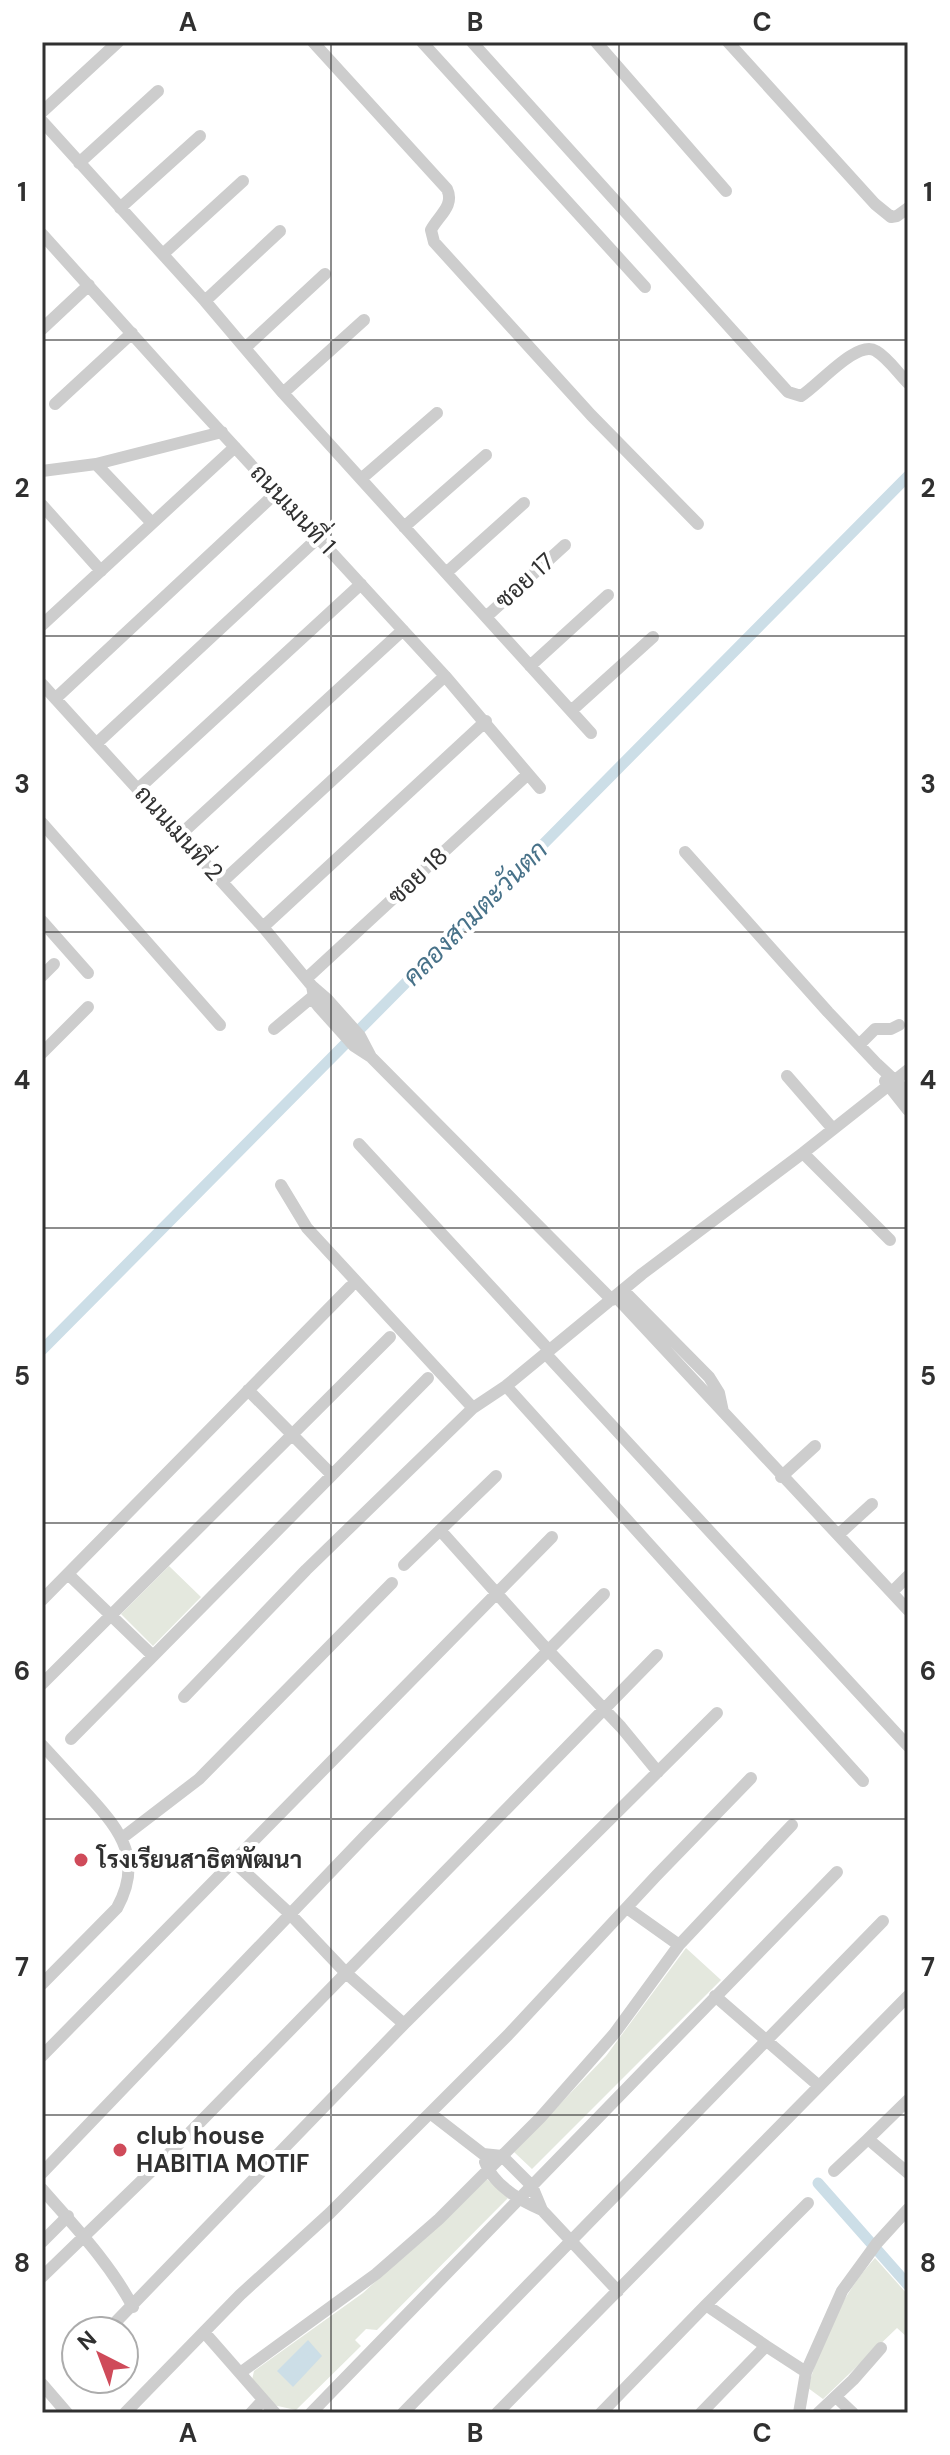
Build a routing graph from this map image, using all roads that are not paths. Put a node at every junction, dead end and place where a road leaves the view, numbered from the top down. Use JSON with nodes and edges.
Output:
{"nodes":[{"id":1,"x":118,"y":42,"type":"edge"},
{"id":2,"x":313,"y":42,"type":"edge"},
{"id":3,"x":422,"y":42,"type":"edge"},
{"id":4,"x":472,"y":42,"type":"edge"},
{"id":5,"x":596,"y":42,"type":"edge"},
{"id":6,"x":728,"y":42,"type":"edge"},
{"id":7,"x":158,"y":91,"type":"dead end"},
{"id":8,"x":42,"y":112,"type":"edge"},
{"id":9,"x":42,"y":121,"type":"edge"},
{"id":10,"x":200,"y":136,"type":"dead end"},
{"id":11,"x":79,"y":163,"type":"junction"},
{"id":12,"x":243,"y":181,"type":"dead end"},
{"id":13,"x":726,"y":191,"type":"dead end"},
{"id":14,"x":120,"y":208,"type":"junction"},
{"id":15,"x":908,"y":208,"type":"edge"},
{"id":16,"x":280,"y":231,"type":"dead end"},
{"id":17,"x":44,"y":239,"type":"edge"},
{"id":18,"x":163,"y":254,"type":"junction"},
{"id":19,"x":325,"y":274,"type":"dead end"},
{"id":20,"x":89,"y":285,"type":"junction"},
{"id":21,"x":645,"y":287,"type":"dead end"},
{"id":22,"x":205,"y":301,"type":"junction"},
{"id":23,"x":364,"y":320,"type":"dead end"},
{"id":24,"x":42,"y":329,"type":"edge"},
{"id":25,"x":132,"y":333,"type":"junction"},
{"id":26,"x":245,"y":348,"type":"junction"},
{"id":27,"x":908,"y":383,"type":"edge"},
{"id":28,"x":283,"y":393,"type":"junction"},
{"id":29,"x":55,"y":404,"type":"dead end"},
{"id":30,"x":437,"y":413,"type":"dead end"},
{"id":31,"x":222,"y":432,"type":"junction"},
{"id":32,"x":235,"y":447,"type":"junction"},
{"id":33,"x":486,"y":455,"type":"dead end"},
{"id":34,"x":96,"y":464,"type":"junction"},
{"id":35,"x":42,"y":471,"type":"edge"},
{"id":36,"x":361,"y":479,"type":"junction"},
{"id":37,"x":277,"y":492,"type":"junction"},
{"id":38,"x":524,"y":503,"type":"dead end"},
{"id":39,"x":42,"y":505,"type":"edge"},
{"id":40,"x":152,"y":523,"type":"junction"},
{"id":41,"x":698,"y":524,"type":"dead end"},
{"id":42,"x":404,"y":527,"type":"junction"},
{"id":43,"x":319,"y":537,"type":"junction"},
{"id":44,"x":565,"y":545,"type":"dead end"},
{"id":45,"x":101,"y":571,"type":"junction"},
{"id":46,"x":446,"y":573,"type":"junction"},
{"id":47,"x":361,"y":584,"type":"junction"},
{"id":48,"x":608,"y":595,"type":"dead end"},
{"id":49,"x":486,"y":617,"type":"junction"},
{"id":50,"x":42,"y":625,"type":"edge"},
{"id":51,"x":403,"y":630,"type":"junction"},
{"id":52,"x":653,"y":637,"type":"dead end"},
{"id":53,"x":530,"y":666,"type":"junction"},
{"id":54,"x":445,"y":676,"type":"junction"},
{"id":55,"x":42,"y":684,"type":"edge"},
{"id":56,"x":56,"y":698,"type":"junction"},
{"id":57,"x":571,"y":711,"type":"junction"},
{"id":58,"x":486,"y":721,"type":"junction"},
{"id":59,"x":591,"y":733,"type":"dead end"},
{"id":60,"x":97,"y":743,"type":"junction"},
{"id":61,"x":528,"y":774,"type":"junction"},
{"id":62,"x":540,"y":788,"type":"dead end"},
{"id":63,"x":138,"y":789,"type":"junction"},
{"id":64,"x":42,"y":823,"type":"edge"},
{"id":65,"x":180,"y":835,"type":"junction"},
{"id":66,"x":685,"y":852,"type":"dead end"},
{"id":67,"x":222,"y":882,"type":"junction"},
{"id":68,"x":42,"y":921,"type":"edge"},
{"id":69,"x":263,"y":927,"type":"junction"},
{"id":70,"x":54,"y":964,"type":"dead end"},
{"id":71,"x":88,"y":973,"type":"dead end"},
{"id":72,"x":42,"y":976,"type":"edge"},
{"id":73,"x":313,"y":988,"type":"junction"},
{"id":74,"x":88,"y":1007,"type":"dead end"},
{"id":75,"x":220,"y":1025,"type":"dead end"},
{"id":76,"x":899,"y":1025,"type":"dead end"},
{"id":77,"x":274,"y":1029,"type":"dead end"},
{"id":78,"x":859,"y":1045,"type":"junction"},
{"id":79,"x":42,"y":1053,"type":"edge"},
{"id":80,"x":908,"y":1070,"type":"edge"},
{"id":81,"x":787,"y":1076,"type":"dead end"},
{"id":82,"x":892,"y":1083,"type":"junction"},
{"id":83,"x":908,"y":1093,"type":"edge"},
{"id":84,"x":908,"y":1110,"type":"edge"},
{"id":85,"x":833,"y":1129,"type":"junction"},
{"id":86,"x":359,"y":1144,"type":"dead end"},
{"id":87,"x":803,"y":1153,"type":"junction"},
{"id":88,"x":281,"y":1185,"type":"dead end"},
{"id":89,"x":890,"y":1240,"type":"dead end"},
{"id":90,"x":350,"y":1287,"type":"dead end"},
{"id":91,"x":617,"y":1296,"type":"junction"},
{"id":92,"x":390,"y":1337,"type":"dead end"},
{"id":93,"x":547,"y":1351,"type":"junction"},
{"id":94,"x":428,"y":1378,"type":"dead end"},
{"id":95,"x":506,"y":1386,"type":"junction"},
{"id":96,"x":248,"y":1390,"type":"junction"},
{"id":97,"x":473,"y":1408,"type":"junction"},
{"id":98,"x":291,"y":1433,"type":"junction"},
{"id":99,"x":815,"y":1446,"type":"dead end"},
{"id":100,"x":332,"y":1475,"type":"junction"},
{"id":101,"x":496,"y":1476,"type":"dead end"},
{"id":102,"x":781,"y":1477,"type":"junction"},
{"id":103,"x":872,"y":1504,"type":"dead end"},
{"id":104,"x":440,"y":1530,"type":"junction"},
{"id":105,"x":838,"y":1535,"type":"junction"},
{"id":106,"x":552,"y":1537,"type":"dead end"},
{"id":107,"x":404,"y":1565,"type":"dead end"},
{"id":108,"x":68,"y":1574,"type":"junction"},
{"id":109,"x":908,"y":1576,"type":"edge"},
{"id":110,"x":392,"y":1583,"type":"dead end"},
{"id":111,"x":496,"y":1592,"type":"junction"},
{"id":112,"x":892,"y":1592,"type":"junction"},
{"id":113,"x":604,"y":1594,"type":"dead end"},
{"id":114,"x":42,"y":1600,"type":"edge"},
{"id":115,"x":908,"y":1610,"type":"edge"},
{"id":116,"x":110,"y":1615,"type":"junction"},
{"id":117,"x":548,"y":1650,"type":"junction"},
{"id":118,"x":657,"y":1655,"type":"dead end"},
{"id":119,"x":153,"y":1656,"type":"junction"},
{"id":120,"x":42,"y":1684,"type":"edge"},
{"id":121,"x":184,"y":1697,"type":"dead end"},
{"id":122,"x":605,"y":1710,"type":"junction"},
{"id":123,"x":717,"y":1713,"type":"dead end"},
{"id":124,"x":71,"y":1739,"type":"dead end"},
{"id":125,"x":42,"y":1745,"type":"edge"},
{"id":126,"x":908,"y":1746,"type":"edge"},
{"id":127,"x":658,"y":1772,"type":"junction"},
{"id":128,"x":751,"y":1778,"type":"dead end"},
{"id":129,"x":863,"y":1781,"type":"dead end"},
{"id":130,"x":792,"y":1825,"type":"dead end"},
{"id":131,"x":122,"y":1838,"type":"junction"},
{"id":132,"x":233,"y":1861,"type":"junction"},
{"id":133,"x":837,"y":1872,"type":"dead end"},
{"id":134,"x":627,"y":1908,"type":"junction"},
{"id":135,"x":290,"y":1914,"type":"junction"},
{"id":136,"x":883,"y":1921,"type":"dead end"},
{"id":137,"x":679,"y":1945,"type":"junction"},
{"id":138,"x":346,"y":1973,"type":"junction"},
{"id":139,"x":42,"y":1984,"type":"edge"},
{"id":140,"x":715,"y":1996,"type":"junction"},
{"id":141,"x":908,"y":1996,"type":"edge"},
{"id":142,"x":404,"y":2024,"type":"junction"},
{"id":143,"x":766,"y":2040,"type":"junction"},
{"id":144,"x":42,"y":2056,"type":"edge"},
{"id":145,"x":819,"y":2086,"type":"junction"},
{"id":146,"x":908,"y":2100,"type":"edge"},
{"id":147,"x":430,"y":2113,"type":"junction"},
{"id":148,"x":868,"y":2139,"type":"junction"},
{"id":149,"x":483,"y":2154,"type":"junction"},
{"id":150,"x":502,"y":2156,"type":"junction"},
{"id":151,"x":488,"y":2170,"type":"junction"},
{"id":152,"x":834,"y":2171,"type":"dead end"},
{"id":153,"x":42,"y":2173,"type":"edge"},
{"id":154,"x":908,"y":2173,"type":"edge"},
{"id":155,"x":532,"y":2186,"type":"junction"},
{"id":156,"x":42,"y":2189,"type":"edge"},
{"id":157,"x":517,"y":2200,"type":"junction"},
{"id":158,"x":52,"y":2201,"type":"junction"},
{"id":159,"x":808,"y":2203,"type":"dead end"},
{"id":160,"x":908,"y":2209,"type":"edge"},
{"id":161,"x":542,"y":2210,"type":"junction"},
{"id":162,"x":42,"y":2212,"type":"edge"},
{"id":163,"x":68,"y":2216,"type":"junction"},
{"id":164,"x":85,"y":2237,"type":"junction"},
{"id":165,"x":42,"y":2242,"type":"edge"},
{"id":166,"x":572,"y":2242,"type":"junction"},
{"id":167,"x":42,"y":2277,"type":"edge"},
{"id":168,"x":618,"y":2291,"type":"junction"},
{"id":169,"x":706,"y":2305,"type":"junction"},
{"id":170,"x":133,"y":2307,"type":"junction"},
{"id":171,"x":124,"y":2315,"type":"edge"},
{"id":172,"x":204,"y":2332,"type":"junction"},
{"id":173,"x":766,"y":2346,"type":"junction"},
{"id":174,"x":881,"y":2348,"type":"dead end"},
{"id":175,"x":806,"y":2372,"type":"junction"},
{"id":176,"x":240,"y":2373,"type":"junction"},
{"id":177,"x":42,"y":2384,"type":"edge"},
{"id":178,"x":836,"y":2397,"type":"junction"},
{"id":179,"x":262,"y":2401,"type":"junction"},
{"id":180,"x":67,"y":2413,"type":"edge"},
{"id":181,"x":125,"y":2413,"type":"edge"},
{"id":182,"x":251,"y":2413,"type":"edge"},
{"id":183,"x":275,"y":2413,"type":"edge"},
{"id":184,"x":311,"y":2413,"type":"edge"},
{"id":185,"x":403,"y":2413,"type":"edge"},
{"id":186,"x":497,"y":2413,"type":"edge"},
{"id":187,"x":601,"y":2413,"type":"edge"},
{"id":188,"x":701,"y":2413,"type":"edge"},
{"id":189,"x":799,"y":2413,"type":"edge"},
{"id":190,"x":818,"y":2413,"type":"edge"},
{"id":191,"x":853,"y":2413,"type":"edge"}],
"edges":[{"from":1,"to":8,"type":"street"},
{"from":2,"to":41,"type":"street"},
{"from":3,"to":21,"type":"street"},
{"from":4,"to":27,"type":"street"},
{"from":5,"to":13,"type":"street"},
{"from":6,"to":15,"type":"street"},
{"from":7,"to":11,"type":"street"},
{"from":9,"to":11,"type":"street"},
{"from":10,"to":14,"type":"street"},
{"from":11,"to":14,"type":"street"},
{"from":12,"to":18,"type":"street"},
{"from":14,"to":18,"type":"street"},
{"from":16,"to":22,"type":"street"},
{"from":17,"to":20,"type":"street","name":"ถนนเมนที่ 1"},
{"from":18,"to":22,"type":"street"},
{"from":19,"to":26,"type":"street"},
{"from":20,"to":24,"type":"street"},
{"from":20,"to":25,"type":"street","name":"ถนนเมนที่ 1"},
{"from":22,"to":26,"type":"street"},
{"from":23,"to":28,"type":"street"},
{"from":25,"to":29,"type":"street"},
{"from":25,"to":31,"type":"street","name":"ถนนเมนที่ 1"},
{"from":26,"to":28,"type":"street"},
{"from":28,"to":36,"type":"street"},
{"from":30,"to":36,"type":"street"},
{"from":31,"to":32,"type":"street","name":"ถนนเมนที่ 1"},
{"from":31,"to":34,"type":"street"},
{"from":32,"to":37,"type":"street","name":"ถนนเมนที่ 1"},
{"from":32,"to":40,"type":"street"},
{"from":33,"to":42,"type":"street"},
{"from":34,"to":35,"type":"street"},
{"from":34,"to":40,"type":"street"},
{"from":36,"to":42,"type":"street"},
{"from":37,"to":43,"type":"street","name":"ถนนเมนที่ 1"},
{"from":37,"to":56,"type":"street"},
{"from":38,"to":46,"type":"street"},
{"from":39,"to":45,"type":"street"},
{"from":40,"to":45,"type":"street"},
{"from":42,"to":46,"type":"street"},
{"from":43,"to":47,"type":"street","name":"ถนนเมนที่ 1"},
{"from":43,"to":60,"type":"street"},
{"from":44,"to":49,"type":"street","name":"ซอย 17"},
{"from":45,"to":50,"type":"street"},
{"from":46,"to":49,"type":"street"},
{"from":47,"to":51,"type":"street","name":"ถนนเมนที่ 1"},
{"from":47,"to":63,"type":"street"},
{"from":48,"to":53,"type":"street"},
{"from":49,"to":53,"type":"street"},
{"from":51,"to":54,"type":"street","name":"ถนนเมนที่ 1"},
{"from":51,"to":65,"type":"street"},
{"from":52,"to":57,"type":"street"},
{"from":53,"to":57,"type":"street"},
{"from":54,"to":58,"type":"street","name":"ถนนเมนที่ 1"},
{"from":54,"to":67,"type":"street"},
{"from":55,"to":56,"type":"street","name":"ถนนเมนที่ 2"},
{"from":56,"to":60,"type":"street","name":"ถนนเมนที่ 2"},
{"from":57,"to":59,"type":"street"},
{"from":58,"to":61,"type":"street","name":"ถนนเมนที่ 1"},
{"from":58,"to":69,"type":"street"},
{"from":60,"to":63,"type":"street","name":"ถนนเมนที่ 2"},
{"from":61,"to":62,"type":"street","name":"ถนนเมนที่ 1"},
{"from":61,"to":73,"type":"street","name":"ซอย 18"},
{"from":63,"to":65,"type":"street","name":"ถนนเมนที่ 2"},
{"from":64,"to":75,"type":"street"},
{"from":65,"to":67,"type":"street","name":"ถนนเมนที่ 2"},
{"from":66,"to":78,"type":"street"},
{"from":67,"to":69,"type":"street","name":"ถนนเมนที่ 2"},
{"from":68,"to":71,"type":"street"},
{"from":69,"to":73,"type":"street","name":"ถนนเมนที่ 2"},
{"from":70,"to":72,"type":"street"},
{"from":73,"to":77,"type":"street","name":"ซอย 18"},
{"from":73,"to":91,"type":"street","name":"ถนนเมนที่ 2"},
{"from":74,"to":79,"type":"street"},
{"from":76,"to":78,"type":"street"},
{"from":78,"to":82,"type":"street"},
{"from":80,"to":82,"type":"street"},
{"from":81,"to":85,"type":"street"},
{"from":82,"to":83,"type":"street"},
{"from":82,"to":84,"type":"street"},
{"from":82,"to":85,"type":"street"},
{"from":85,"to":87,"type":"street"},
{"from":86,"to":93,"type":"street"},
{"from":87,"to":89,"type":"street"},
{"from":87,"to":91,"type":"street"},
{"from":88,"to":97,"type":"street"},
{"from":90,"to":96,"type":"street"},
{"from":91,"to":93,"type":"street"},
{"from":91,"to":102,"type":"street","name":"ถนนเมนที่ 2"},
{"from":92,"to":98,"type":"street"},
{"from":93,"to":95,"type":"street"},
{"from":93,"to":126,"type":"street"},
{"from":94,"to":100,"type":"street"},
{"from":95,"to":97,"type":"street"},
{"from":95,"to":129,"type":"street"},
{"from":96,"to":98,"type":"street"},
{"from":96,"to":108,"type":"street"},
{"from":97,"to":121,"type":"street"},
{"from":98,"to":100,"type":"street"},
{"from":98,"to":116,"type":"street"},
{"from":99,"to":102,"type":"street"},
{"from":100,"to":119,"type":"street"},
{"from":101,"to":104,"type":"street"},
{"from":102,"to":105,"type":"street"},
{"from":103,"to":105,"type":"street"},
{"from":104,"to":107,"type":"street"},
{"from":104,"to":111,"type":"street"},
{"from":105,"to":112,"type":"street"},
{"from":106,"to":111,"type":"street"},
{"from":108,"to":114,"type":"street"},
{"from":108,"to":116,"type":"street"},
{"from":109,"to":112,"type":"street"},
{"from":110,"to":131,"type":"street"},
{"from":111,"to":117,"type":"street"},
{"from":111,"to":132,"type":"street"},
{"from":112,"to":115,"type":"street"},
{"from":113,"to":117,"type":"street"},
{"from":116,"to":119,"type":"street"},
{"from":116,"to":120,"type":"street"},
{"from":117,"to":122,"type":"street"},
{"from":117,"to":135,"type":"street"},
{"from":118,"to":122,"type":"street"},
{"from":119,"to":124,"type":"street"},
{"from":122,"to":127,"type":"street"},
{"from":122,"to":138,"type":"street"},
{"from":123,"to":127,"type":"street"},
{"from":125,"to":131,"type":"street"},
{"from":127,"to":142,"type":"street"},
{"from":128,"to":134,"type":"street"},
{"from":130,"to":137,"type":"street"},
{"from":131,"to":139,"type":"street"},
{"from":132,"to":135,"type":"street"},
{"from":132,"to":144,"type":"street"},
{"from":133,"to":140,"type":"street"},
{"from":134,"to":137,"type":"street"},
{"from":134,"to":147,"type":"street"},
{"from":135,"to":138,"type":"street"},
{"from":135,"to":153,"type":"street"},
{"from":136,"to":143,"type":"street"},
{"from":137,"to":150,"type":"street"},
{"from":138,"to":142,"type":"street"},
{"from":138,"to":164,"type":"street"},
{"from":140,"to":143,"type":"street"},
{"from":140,"to":155,"type":"street"},
{"from":141,"to":145,"type":"street"},
{"from":142,"to":170,"type":"street"},
{"from":143,"to":145,"type":"street"},
{"from":143,"to":166,"type":"street"},
{"from":145,"to":168,"type":"street"},
{"from":146,"to":148,"type":"street"},
{"from":147,"to":149,"type":"street"},
{"from":147,"to":172,"type":"street"},
{"from":148,"to":152,"type":"street"},
{"from":148,"to":154,"type":"street"},
{"from":149,"to":150,"type":"street"},
{"from":149,"to":151,"type":"street"},
{"from":150,"to":151,"type":"street"},
{"from":150,"to":155,"type":"street"},
{"from":151,"to":157,"type":"street"},
{"from":151,"to":176,"type":"street"},
{"from":155,"to":157,"type":"street"},
{"from":155,"to":161,"type":"street"},
{"from":156,"to":158,"type":"street"},
{"from":157,"to":161,"type":"street"},
{"from":157,"to":184,"type":"street"},
{"from":158,"to":162,"type":"street"},
{"from":158,"to":163,"type":"street"},
{"from":159,"to":169,"type":"street"},
{"from":160,"to":175,"type":"street"},
{"from":161,"to":166,"type":"street"},
{"from":163,"to":164,"type":"street"},
{"from":163,"to":165,"type":"street"},
{"from":164,"to":167,"type":"street"},
{"from":164,"to":170,"type":"street"},
{"from":166,"to":168,"type":"street"},
{"from":166,"to":185,"type":"street"},
{"from":168,"to":186,"type":"street"},
{"from":169,"to":173,"type":"street"},
{"from":169,"to":187,"type":"street"},
{"from":170,"to":171,"type":"street"},
{"from":172,"to":176,"type":"street"},
{"from":172,"to":181,"type":"street"},
{"from":173,"to":175,"type":"street"},
{"from":173,"to":188,"type":"street"},
{"from":174,"to":178,"type":"street"},
{"from":175,"to":189,"type":"street"},
{"from":176,"to":179,"type":"street"},
{"from":177,"to":180,"type":"street"},
{"from":178,"to":190,"type":"street"},
{"from":178,"to":191,"type":"street"},
{"from":179,"to":182,"type":"street"},
{"from":179,"to":183,"type":"street"}]}
